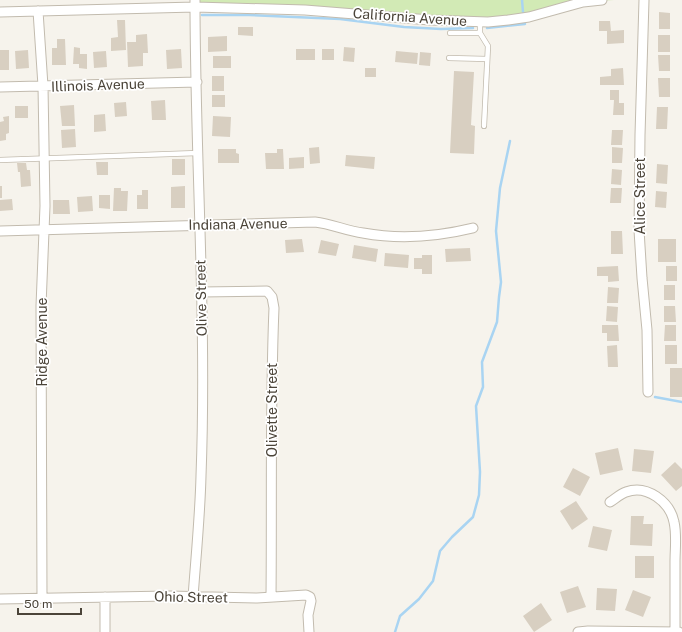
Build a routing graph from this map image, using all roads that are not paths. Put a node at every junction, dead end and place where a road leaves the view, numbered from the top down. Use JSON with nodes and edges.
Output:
{"nodes":[{"id":1,"x":602,"y":0,"type":"edge"},
{"id":2,"x":644,"y":0,"type":"edge"},
{"id":3,"x":195,"y":4,"type":"edge"},
{"id":4,"x":38,"y":11,"type":"junction"},
{"id":5,"x":0,"y":12,"type":"edge"},
{"id":6,"x":480,"y":21,"type":"junction"},
{"id":7,"x":450,"y":33,"type":"dead end"},
{"id":8,"x":480,"y":34,"type":"junction"},
{"id":9,"x":449,"y":58,"type":"dead end"},
{"id":10,"x":487,"y":59,"type":"junction"},
{"id":11,"x":196,"y":82,"type":"junction"},
{"id":12,"x":43,"y":86,"type":"junction"},
{"id":13,"x":0,"y":87,"type":"edge"},
{"id":14,"x":484,"y":126,"type":"dead end"},
{"id":15,"x":198,"y":154,"type":"junction"},
{"id":16,"x":45,"y":158,"type":"junction"},
{"id":17,"x":0,"y":160,"type":"edge"},
{"id":18,"x":200,"y":225,"type":"junction"},
{"id":19,"x":473,"y":228,"type":"dead end"},
{"id":20,"x":44,"y":229,"type":"junction"},
{"id":21,"x":0,"y":230,"type":"edge"},
{"id":22,"x":202,"y":292,"type":"junction"},
{"id":23,"x":648,"y":392,"type":"dead end"},
{"id":24,"x":610,"y":502,"type":"dead end"},
{"id":25,"x":193,"y":596,"type":"junction"},
{"id":26,"x":105,"y":597,"type":"junction"},
{"id":27,"x":270,"y":597,"type":"junction"},
{"id":28,"x":42,"y":598,"type":"junction"},
{"id":29,"x":0,"y":599,"type":"edge"},
{"id":30,"x":105,"y":632,"type":"edge"},
{"id":31,"x":309,"y":632,"type":"edge"},
{"id":32,"x":578,"y":632,"type":"edge"},
{"id":33,"x":675,"y":632,"type":"edge"},
{"id":34,"x":678,"y":632,"type":"edge"}],
"edges":[{"from":1,"to":6,"type":"street","name":"California Avenue"},
{"from":2,"to":23,"type":"street","name":"Alice Street"},
{"from":3,"to":4,"type":"street","name":"California Avenue"},
{"from":3,"to":6,"type":"street","name":"California Avenue"},
{"from":3,"to":11,"type":"street","name":"Olive Street"},
{"from":4,"to":5,"type":"street","name":"California Avenue"},
{"from":4,"to":12,"type":"street","name":"Ridge Avenue"},
{"from":6,"to":8,"type":"lane"},
{"from":7,"to":8,"type":"lane"},
{"from":8,"to":10,"type":"lane"},
{"from":9,"to":10,"type":"lane"},
{"from":10,"to":14,"type":"lane"},
{"from":11,"to":12,"type":"street","name":"Illinois Avenue"},
{"from":11,"to":15,"type":"street","name":"Olive Street"},
{"from":12,"to":13,"type":"street","name":"Illinois Avenue"},
{"from":12,"to":16,"type":"street","name":"Ridge Avenue"},
{"from":15,"to":16,"type":"lane"},
{"from":15,"to":18,"type":"street","name":"Olive Street"},
{"from":16,"to":17,"type":"lane"},
{"from":16,"to":20,"type":"street","name":"Ridge Avenue"},
{"from":18,"to":19,"type":"street","name":"Indiana Avenue"},
{"from":18,"to":20,"type":"street","name":"Indiana Avenue"},
{"from":18,"to":22,"type":"street","name":"Olive Street"},
{"from":20,"to":21,"type":"street","name":"Indiana Avenue"},
{"from":20,"to":28,"type":"street","name":"Ridge Avenue"},
{"from":22,"to":25,"type":"street","name":"Olive Street"},
{"from":22,"to":27,"type":"street","name":"Olivette Street"},
{"from":24,"to":33,"type":"street"},
{"from":25,"to":26,"type":"street","name":"Ohio Street"},
{"from":25,"to":27,"type":"street","name":"Ohio Street"},
{"from":26,"to":28,"type":"street","name":"Ohio Street"},
{"from":26,"to":30,"type":"street"},
{"from":27,"to":31,"type":"street","name":"Ohio Street"},
{"from":28,"to":29,"type":"street","name":"Ohio Street"},
{"from":32,"to":33,"type":"street"},
{"from":33,"to":34,"type":"street"}]}
